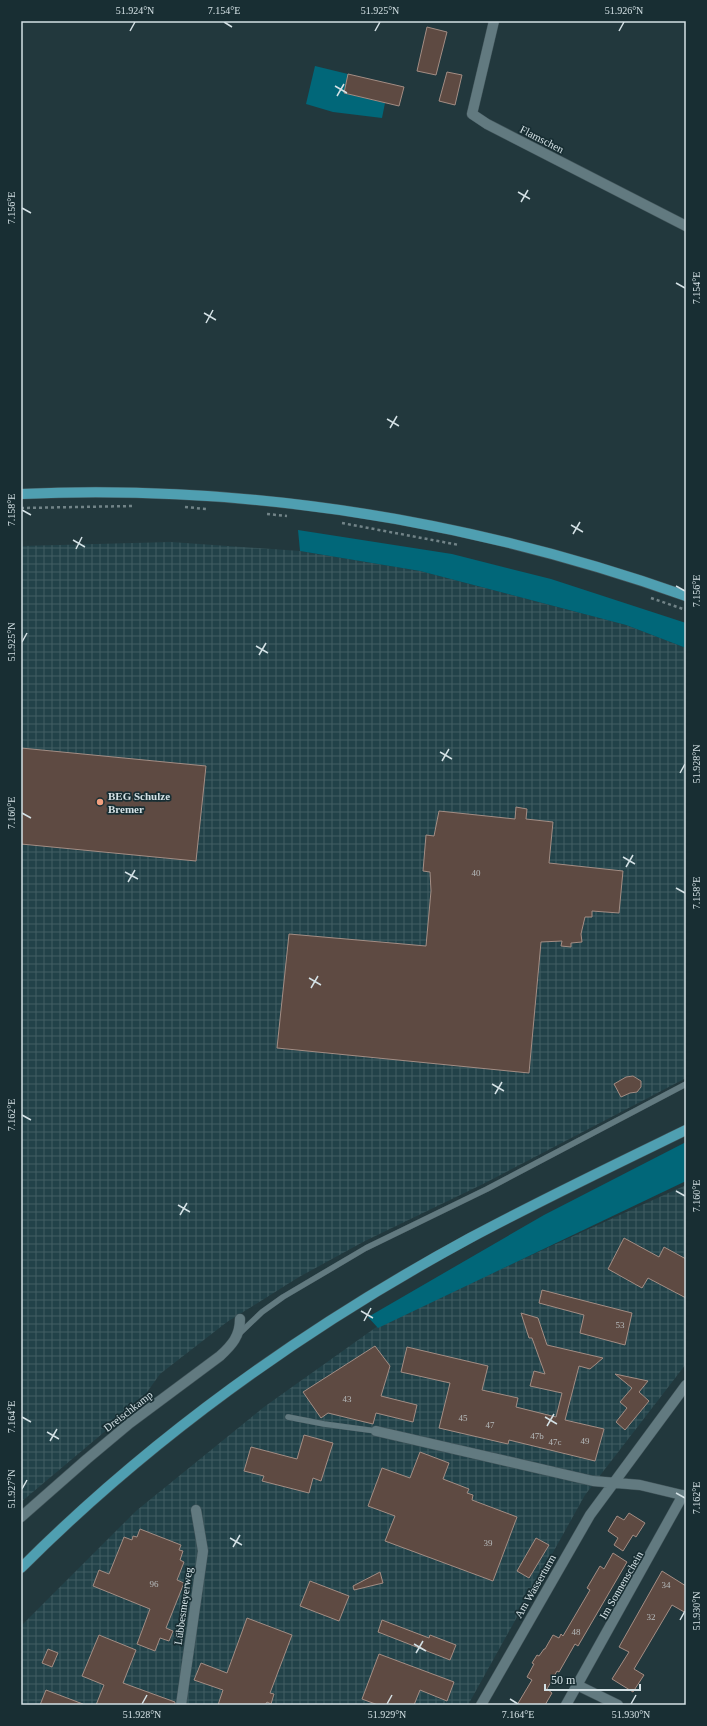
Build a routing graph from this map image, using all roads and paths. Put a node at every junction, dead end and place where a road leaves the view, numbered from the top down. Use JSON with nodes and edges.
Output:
{"nodes":[{"id":1,"x":494,"y":21,"type":"edge"},
{"id":2,"x":686,"y":226,"type":"edge"},
{"id":3,"x":21,"y":494,"type":"edge"},
{"id":4,"x":141,"y":506,"type":"dead end"},
{"id":5,"x":179,"y":507,"type":"dead end"},
{"id":6,"x":21,"y":508,"type":"edge"},
{"id":7,"x":210,"y":509,"type":"dead end"},
{"id":8,"x":263,"y":513,"type":"dead end"},
{"id":9,"x":294,"y":517,"type":"dead end"},
{"id":10,"x":340,"y":523,"type":"dead end"},
{"id":11,"x":462,"y":545,"type":"dead end"},
{"id":12,"x":686,"y":596,"type":"edge"},
{"id":13,"x":649,"y":597,"type":"dead end"},
{"id":14,"x":686,"y":610,"type":"edge"},
{"id":15,"x":686,"y":1084,"type":"edge"},
{"id":16,"x":686,"y":1130,"type":"edge"},
{"id":17,"x":240,"y":1319,"type":"dead end"},
{"id":18,"x":237,"y":1337,"type":"junction"},
{"id":19,"x":686,"y":1385,"type":"edge"},
{"id":20,"x":288,"y":1417,"type":"dead end"},
{"id":21,"x":376,"y":1431,"type":"joint"},
{"id":22,"x":613,"y":1482,"type":"junction"},
{"id":23,"x":685,"y":1496,"type":"edge"},
{"id":24,"x":196,"y":1510,"type":"dead end"},
{"id":25,"x":21,"y":1517,"type":"edge"},
{"id":26,"x":21,"y":1568,"type":"edge"},
{"id":27,"x":577,"y":1685,"type":"junction"},
{"id":28,"x":181,"y":1705,"type":"edge"},
{"id":29,"x":481,"y":1705,"type":"edge"},
{"id":30,"x":566,"y":1705,"type":"edge"},
{"id":31,"x":618,"y":1705,"type":"edge"}],
"edges":[{"from":1,"to":2,"type":"street","name":"Flamschen"},
{"from":3,"to":12,"type":"main road"},
{"from":4,"to":6,"type":"path"},
{"from":5,"to":7,"type":"path"},
{"from":8,"to":9,"type":"path"},
{"from":10,"to":11,"type":"path"},
{"from":13,"to":14,"type":"path"},
{"from":15,"to":18,"type":"lane"},
{"from":16,"to":26,"type":"main road"},
{"from":17,"to":18,"type":"street"},
{"from":18,"to":25,"type":"street","name":"Dreischkamp"},
{"from":19,"to":22,"type":"street","name":"Am Wasserturm"},
{"from":20,"to":21,"type":"lane"},
{"from":21,"to":22,"type":"street"},
{"from":22,"to":23,"type":"street"},
{"from":22,"to":29,"type":"street","name":"Am Wasserturm"},
{"from":23,"to":27,"type":"street","name":"Im Sonnenschein"},
{"from":24,"to":28,"type":"street","name":"Lübbesmeyerweg"},
{"from":27,"to":30,"type":"street","name":"Im Sonnenschein"},
{"from":27,"to":31,"type":"street"}]}
